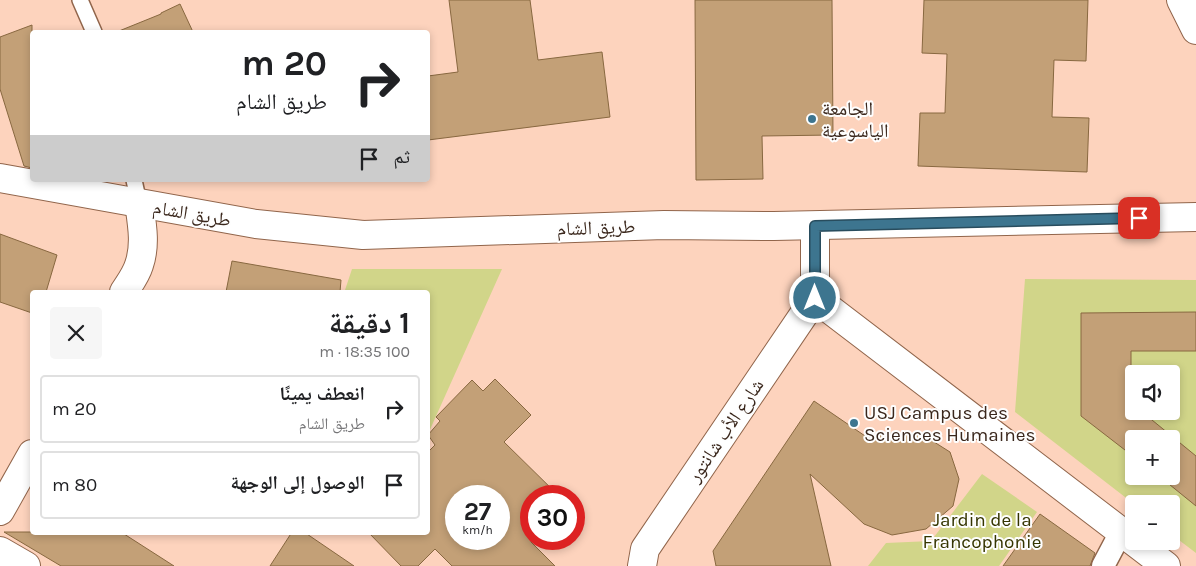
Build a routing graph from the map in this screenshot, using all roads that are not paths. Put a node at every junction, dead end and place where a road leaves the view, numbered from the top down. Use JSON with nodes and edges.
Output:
{"nodes":[{"id":1,"x":80,"y":0,"type":"edge"},
{"id":2,"x":1182,"y":0,"type":"edge"},
{"id":3,"x":93,"y":30,"type":"edge"},
{"id":4,"x":1196,"y":30,"type":"edge"},
{"id":5,"x":0,"y":178,"type":"edge"},
{"id":6,"x":30,"y":181,"type":"edge"},
{"id":7,"x":39,"y":182,"type":"edge"},
{"id":8,"x":137,"y":192,"type":"edge"},
{"id":9,"x":1196,"y":217,"type":"edge"},
{"id":10,"x":815,"y":226,"type":"junction"},
{"id":11,"x":125,"y":290,"type":"edge"},
{"id":12,"x":815,"y":298,"type":"junction"},
{"id":13,"x":30,"y":458,"type":"edge"},
{"id":14,"x":0,"y":511,"type":"edge"},
{"id":15,"x":1121,"y":532,"type":"junction"},
{"id":16,"x":0,"y":551,"type":"edge"},
{"id":17,"x":26,"y":566,"type":"edge"},
{"id":18,"x":642,"y":566,"type":"edge"},
{"id":19,"x":1103,"y":566,"type":"edge"},
{"id":20,"x":1166,"y":566,"type":"edge"}],
"edges":[{"from":1,"to":3,"type":"lane"},
{"from":2,"to":4,"type":"street"},
{"from":5,"to":6,"type":"street","name":"طريق الشام"},
{"from":7,"to":8,"type":"street","name":"طريق الشام"},
{"from":8,"to":10,"type":"street","name":"طريق الشام"},
{"from":8,"to":11,"type":"street"},
{"from":9,"to":10,"type":"street","name":"طريق الشام"},
{"from":10,"to":12,"type":"street"},
{"from":12,"to":15,"type":"street"},
{"from":12,"to":18,"type":"street","name":"شارع الأب شانتور"},
{"from":13,"to":14,"type":"street"},
{"from":15,"to":19,"type":"street"},
{"from":15,"to":20,"type":"street"},
{"from":16,"to":17,"type":"street"}]}
